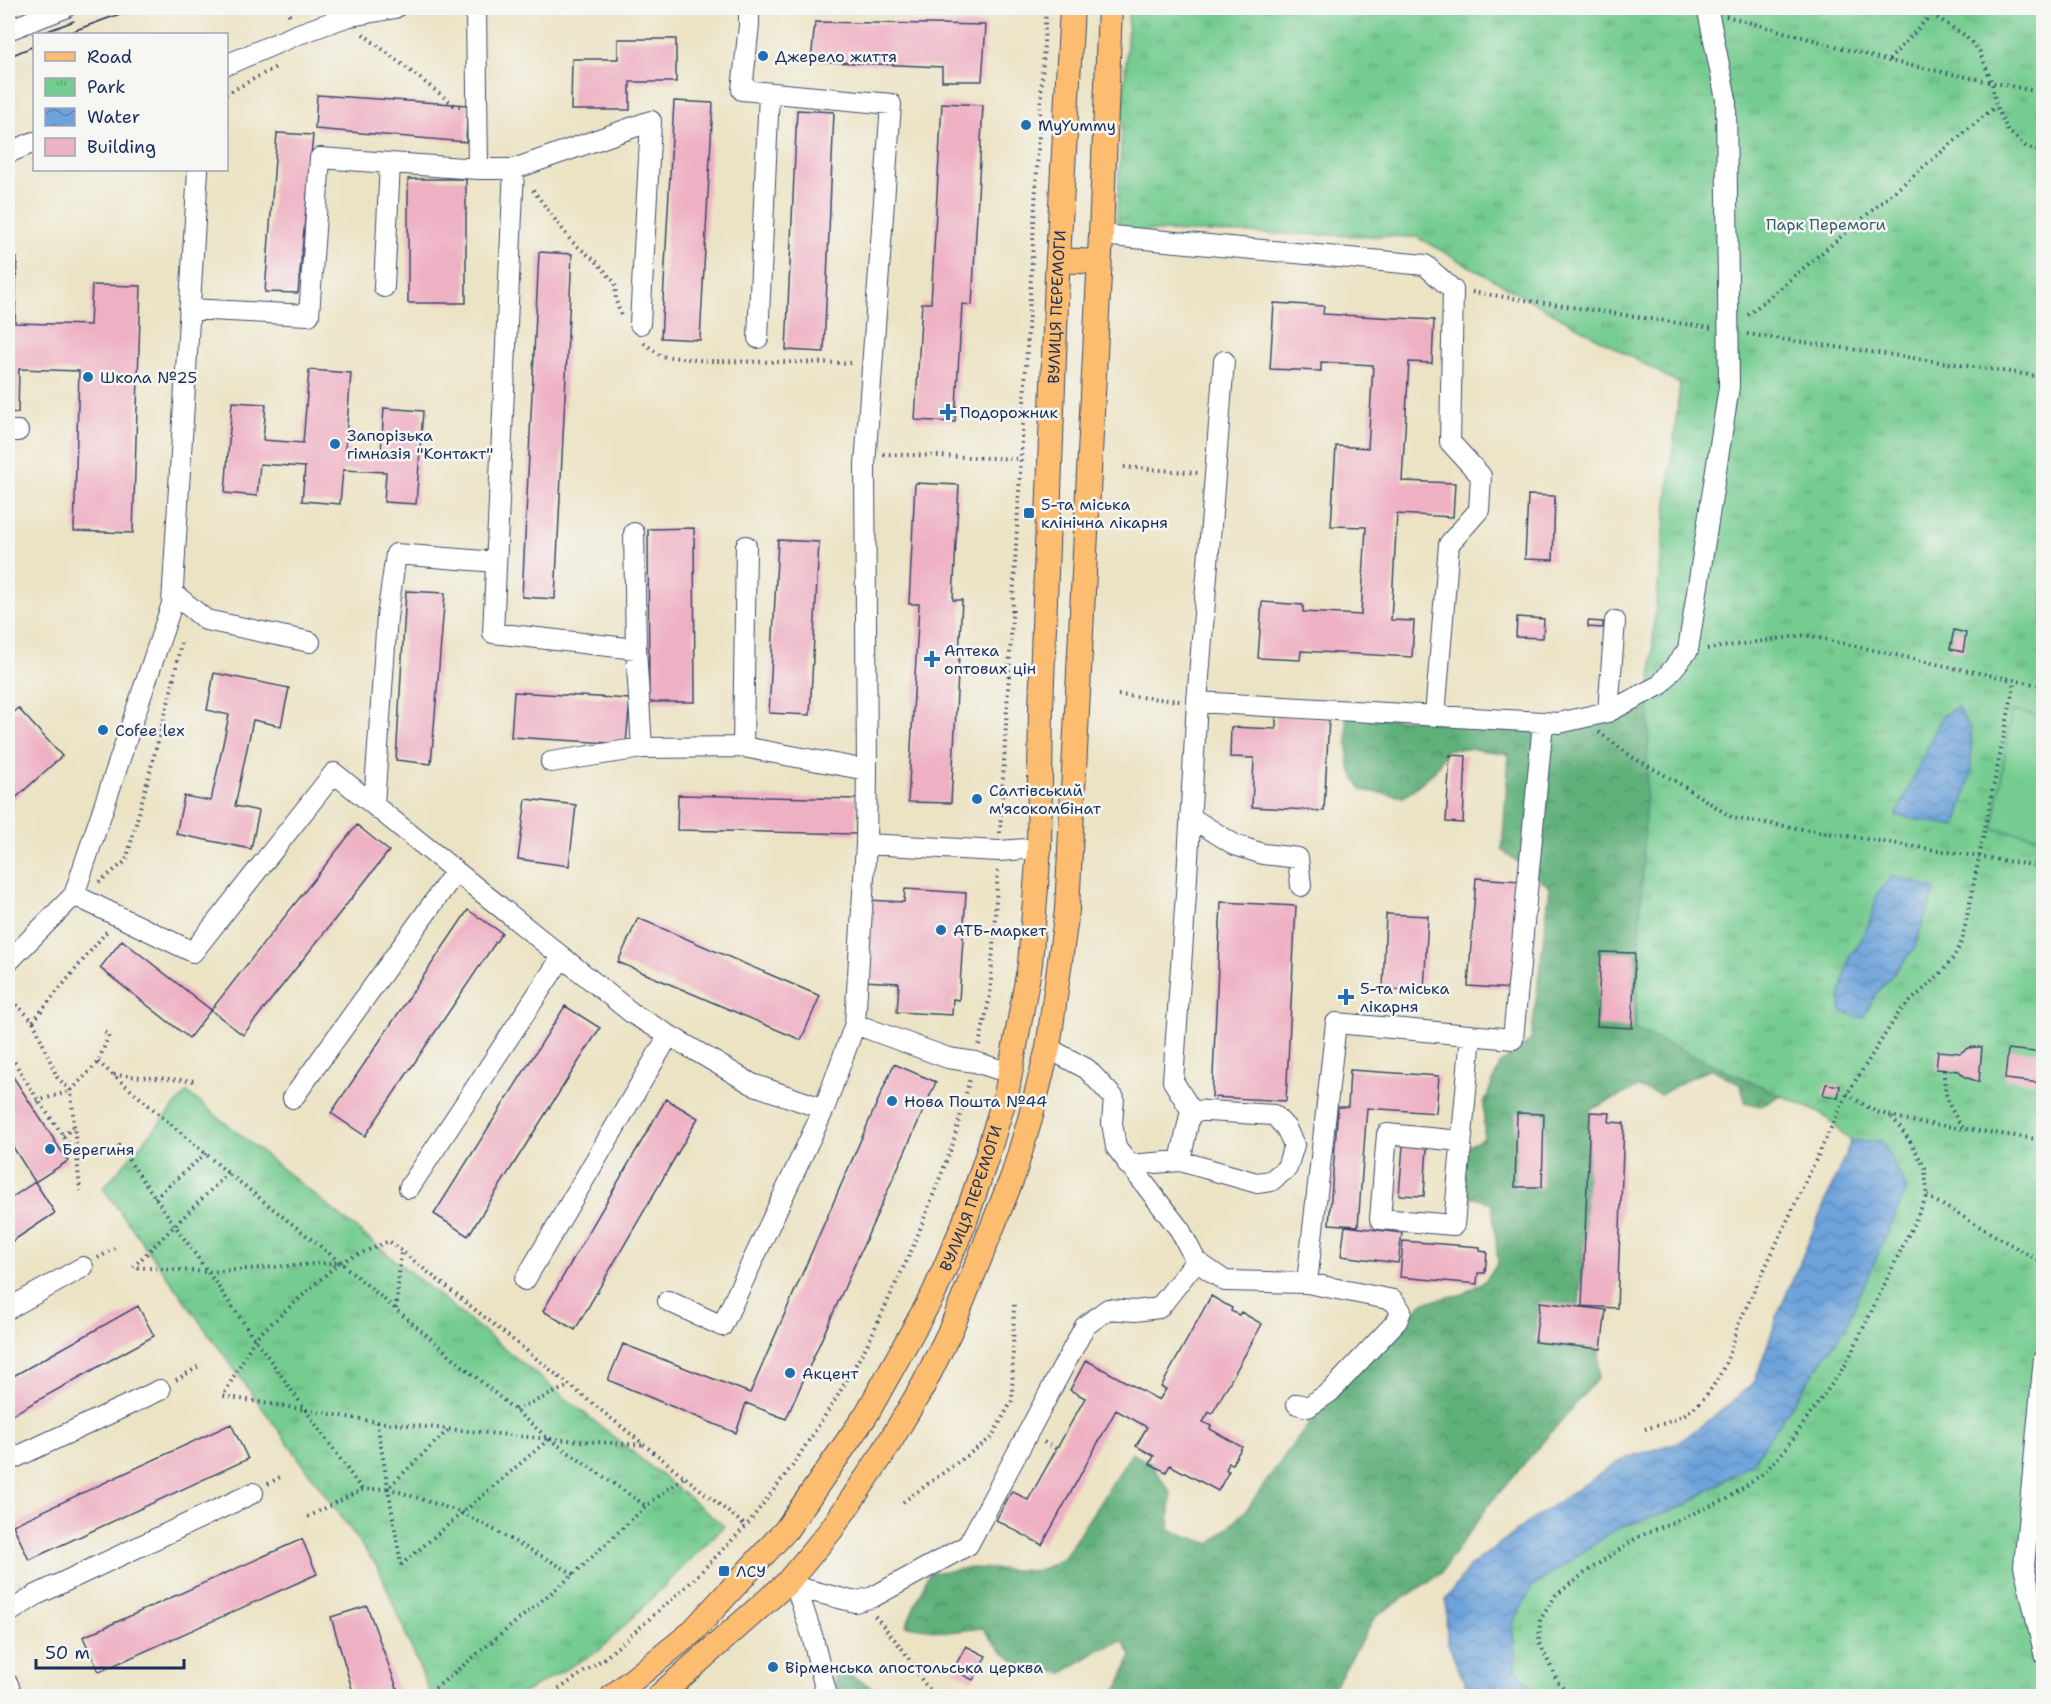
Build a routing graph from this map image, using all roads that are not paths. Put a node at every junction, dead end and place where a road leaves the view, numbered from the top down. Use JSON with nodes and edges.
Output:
{"nodes":[{"id":1,"x":66,"y":8,"type":"edge"},
{"id":2,"x":395,"y":8,"type":"edge"},
{"id":3,"x":476,"y":8,"type":"edge"},
{"id":4,"x":749,"y":8,"type":"edge"},
{"id":5,"x":1072,"y":8,"type":"edge"},
{"id":6,"x":1110,"y":8,"type":"edge"},
{"id":7,"x":1707,"y":9,"type":"edge"},
{"id":8,"x":8,"y":30,"type":"edge"},
{"id":9,"x":228,"y":64,"type":"edge"},
{"id":10,"x":769,"y":93,"type":"junction"},
{"id":11,"x":33,"y":142,"type":"edge"},
{"id":12,"x":8,"y":153,"type":"edge"},
{"id":13,"x":390,"y":163,"type":"junction"},
{"id":14,"x":478,"y":169,"type":"junction"},
{"id":15,"x":514,"y":169,"type":"junction"},
{"id":16,"x":198,"y":171,"type":"edge"},
{"id":17,"x":1101,"y":234,"type":"junction"},
{"id":18,"x":1058,"y":260,"type":"junction"},
{"id":19,"x":1099,"y":262,"type":"junction"},
{"id":20,"x":384,"y":286,"type":"dead end"},
{"id":21,"x":189,"y":309,"type":"junction"},
{"id":22,"x":640,"y":324,"type":"dead end"},
{"id":23,"x":759,"y":338,"type":"dead end"},
{"id":24,"x":1224,"y":361,"type":"dead end"},
{"id":25,"x":634,"y":533,"type":"dead end"},
{"id":26,"x":746,"y":546,"type":"dead end"},
{"id":27,"x":496,"y":562,"type":"junction"},
{"id":28,"x":173,"y":593,"type":"junction"},
{"id":29,"x":1615,"y":621,"type":"dead end"},
{"id":30,"x":310,"y":642,"type":"dead end"},
{"id":31,"x":636,"y":649,"type":"junction"},
{"id":32,"x":1197,"y":702,"type":"junction"},
{"id":33,"x":1608,"y":711,"type":"junction"},
{"id":34,"x":1435,"y":716,"type":"junction"},
{"id":35,"x":1543,"y":722,"type":"junction"},
{"id":36,"x":743,"y":747,"type":"junction"},
{"id":37,"x":642,"y":748,"type":"junction"},
{"id":38,"x":551,"y":762,"type":"dead end"},
{"id":39,"x":867,"y":770,"type":"junction"},
{"id":40,"x":374,"y":804,"type":"junction"},
{"id":41,"x":1191,"y":817,"type":"junction"},
{"id":42,"x":866,"y":844,"type":"junction"},
{"id":43,"x":1039,"y":848,"type":"junction"},
{"id":44,"x":456,"y":871,"type":"junction"},
{"id":45,"x":1301,"y":886,"type":"dead end"},
{"id":46,"x":74,"y":895,"type":"junction"},
{"id":47,"x":562,"y":957,"type":"junction"},
{"id":48,"x":8,"y":962,"type":"edge"},
{"id":49,"x":855,"y":1024,"type":"junction"},
{"id":50,"x":669,"y":1035,"type":"junction"},
{"id":51,"x":1471,"y":1035,"type":"junction"},
{"id":52,"x":1048,"y":1048,"type":"junction"},
{"id":53,"x":1010,"y":1073,"type":"junction"},
{"id":54,"x":292,"y":1098,"type":"dead end"},
{"id":55,"x":824,"y":1109,"type":"junction"},
{"id":56,"x":1191,"y":1110,"type":"junction"},
{"id":57,"x":1461,"y":1141,"type":"junction"},
{"id":58,"x":1180,"y":1161,"type":"junction"},
{"id":59,"x":1128,"y":1165,"type":"junction"},
{"id":60,"x":409,"y":1188,"type":"dead end"},
{"id":61,"x":1196,"y":1261,"type":"junction"},
{"id":62,"x":83,"y":1267,"type":"dead end"},
{"id":63,"x":525,"y":1280,"type":"dead end"},
{"id":64,"x":1307,"y":1283,"type":"junction"},
{"id":65,"x":668,"y":1301,"type":"dead end"},
{"id":66,"x":8,"y":1309,"type":"edge"},
{"id":67,"x":2043,"y":1358,"type":"edge"},
{"id":68,"x":160,"y":1390,"type":"road end"},
{"id":69,"x":1297,"y":1404,"type":"dead end"},
{"id":70,"x":8,"y":1461,"type":"edge"},
{"id":71,"x":253,"y":1493,"type":"dead end"},
{"id":72,"x":791,"y":1585,"type":"junction"},
{"id":73,"x":8,"y":1613,"type":"edge"},
{"id":74,"x":2043,"y":1653,"type":"edge"},
{"id":75,"x":8,"y":1684,"type":"edge"},
{"id":76,"x":12,"y":1696,"type":"edge"},
{"id":77,"x":613,"y":1696,"type":"edge"},
{"id":78,"x":659,"y":1696,"type":"edge"},
{"id":79,"x":827,"y":1696,"type":"edge"}],
"edges":[{"from":1,"to":8,"type":"street"},
{"from":2,"to":9,"type":"street"},
{"from":3,"to":14,"type":"street"},
{"from":4,"to":10,"type":"street"},
{"from":5,"to":18,"type":"main road","name":"ВУЛИЦЯ ПЕРЕМОГИ"},
{"from":6,"to":17,"type":"main road","name":"ВУЛИЦЯ ПЕРЕМОГИ"},
{"from":7,"to":33,"type":"street"},
{"from":10,"to":23,"type":"street"},
{"from":10,"to":39,"type":"street"},
{"from":11,"to":12,"type":"street"},
{"from":13,"to":14,"type":"street"},
{"from":13,"to":20,"type":"street"},
{"from":13,"to":21,"type":"street"},
{"from":14,"to":15,"type":"street"},
{"from":15,"to":22,"type":"street"},
{"from":15,"to":27,"type":"street"},
{"from":16,"to":21,"type":"street"},
{"from":17,"to":19,"type":"main road","name":"ВУЛИЦЯ ПЕРЕМОГИ"},
{"from":17,"to":34,"type":"street"},
{"from":18,"to":19,"type":"main road"},
{"from":18,"to":43,"type":"main road","name":"ВУЛИЦЯ ПЕРЕМОГИ"},
{"from":19,"to":52,"type":"main road","name":"ВУЛИЦЯ ПЕРЕМОГИ"},
{"from":21,"to":28,"type":"street"},
{"from":24,"to":32,"type":"street"},
{"from":25,"to":31,"type":"street"},
{"from":26,"to":36,"type":"street"},
{"from":27,"to":31,"type":"street"},
{"from":27,"to":40,"type":"street"},
{"from":28,"to":30,"type":"street"},
{"from":28,"to":46,"type":"street"},
{"from":29,"to":33,"type":"street"},
{"from":31,"to":37,"type":"street"},
{"from":32,"to":34,"type":"street"},
{"from":32,"to":41,"type":"street"},
{"from":33,"to":35,"type":"street"},
{"from":34,"to":35,"type":"street"},
{"from":35,"to":51,"type":"street"},
{"from":36,"to":37,"type":"street"},
{"from":36,"to":39,"type":"street"},
{"from":37,"to":38,"type":"street"},
{"from":39,"to":42,"type":"street"},
{"from":40,"to":44,"type":"street"},
{"from":40,"to":46,"type":"street"},
{"from":41,"to":45,"type":"street"},
{"from":41,"to":56,"type":"street"},
{"from":42,"to":43,"type":"street"},
{"from":42,"to":49,"type":"street"},
{"from":43,"to":53,"type":"main road","name":"ВУЛИЦЯ ПЕРЕМОГИ"},
{"from":44,"to":47,"type":"street"},
{"from":44,"to":54,"type":"street"},
{"from":46,"to":48,"type":"street"},
{"from":47,"to":50,"type":"street"},
{"from":47,"to":60,"type":"street"},
{"from":49,"to":53,"type":"street"},
{"from":49,"to":55,"type":"street"},
{"from":50,"to":55,"type":"street"},
{"from":50,"to":63,"type":"street"},
{"from":51,"to":57,"type":"street"},
{"from":51,"to":64,"type":"street"},
{"from":52,"to":59,"type":"street"},
{"from":52,"to":72,"type":"main road","name":"ВУЛИЦЯ ПЕРЕМОГИ"},
{"from":53,"to":77,"type":"main road","name":"ВУЛИЦЯ ПЕРЕМОГИ"},
{"from":55,"to":65,"type":"street"},
{"from":56,"to":58,"type":"street"},
{"from":56,"to":58,"type":"street"},
{"from":57,"to":57,"type":"street"},
{"from":58,"to":59,"type":"street"},
{"from":59,"to":61,"type":"street"},
{"from":61,"to":64,"type":"street"},
{"from":61,"to":72,"type":"street"},
{"from":62,"to":66,"type":"street"},
{"from":64,"to":69,"type":"street"},
{"from":67,"to":74,"type":"street"},
{"from":68,"to":70,"type":"street"},
{"from":71,"to":73,"type":"street"},
{"from":72,"to":78,"type":"main road","name":"ВУЛИЦЯ ПЕРЕМОГИ"},
{"from":72,"to":79,"type":"street"},
{"from":75,"to":76,"type":"street"}]}
